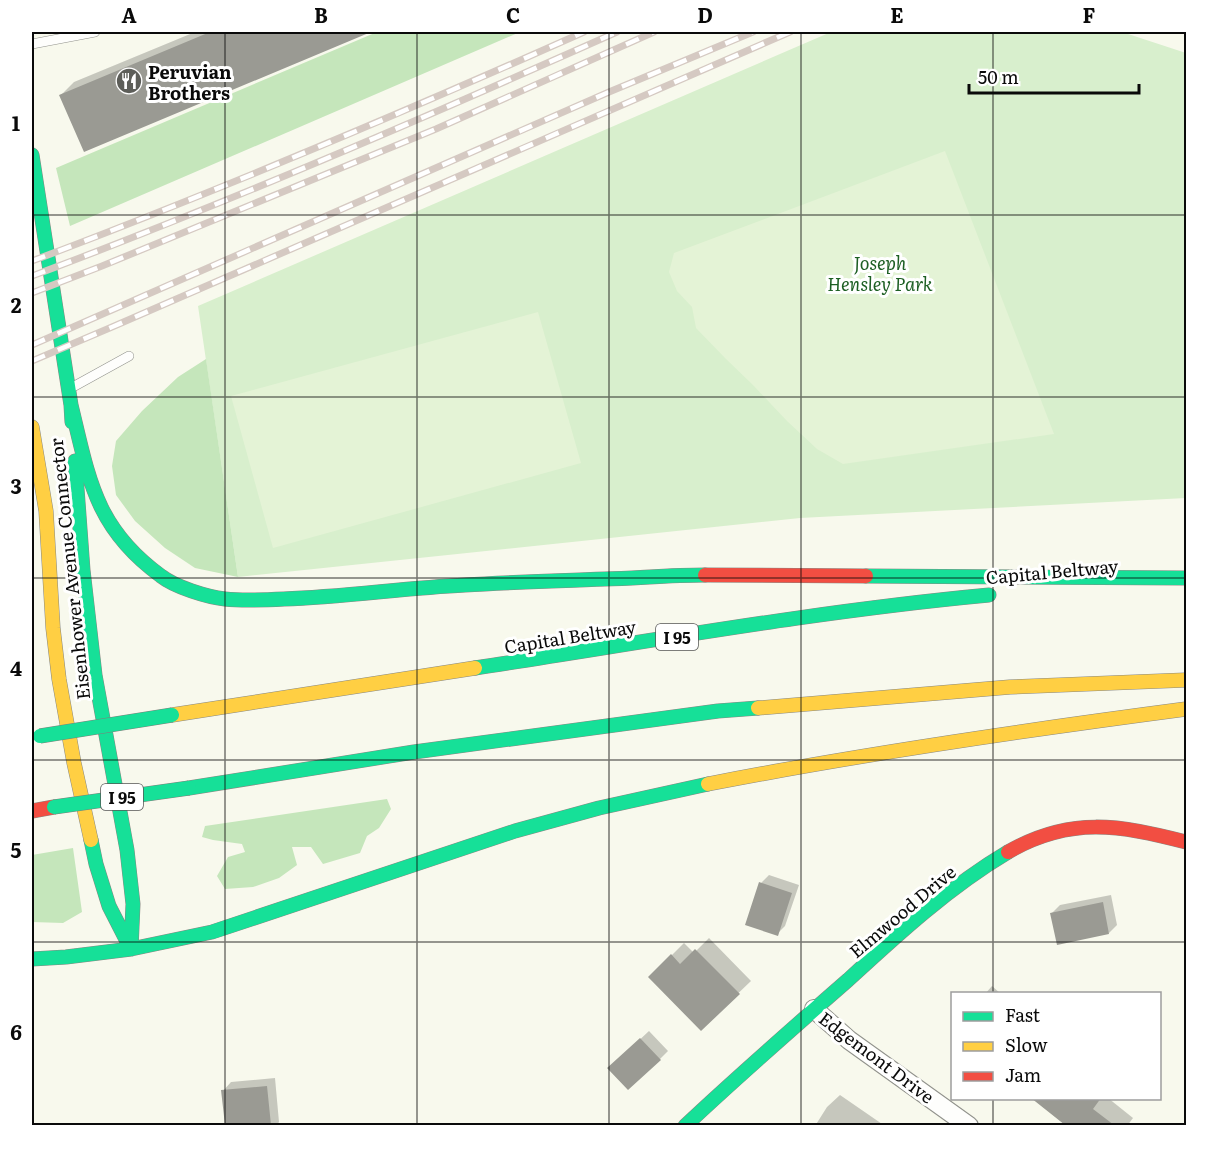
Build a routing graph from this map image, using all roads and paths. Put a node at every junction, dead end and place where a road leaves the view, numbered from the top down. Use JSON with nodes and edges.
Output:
{"nodes":[{"id":1,"x":95,"y":32,"type":"edge"},
{"id":2,"x":32,"y":44,"type":"edge"},
{"id":3,"x":32,"y":155,"type":"edge"},
{"id":4,"x":129,"y":356,"type":"dead end"},
{"id":5,"x":68,"y":389,"type":"junction"},
{"id":6,"x":71,"y":405,"type":"junction"},
{"id":7,"x":32,"y":427,"type":"edge"},
{"id":8,"x":1185,"y":577,"type":"edge"},
{"id":9,"x":1044,"y":590,"type":"dead end"},
{"id":10,"x":997,"y":595,"type":"dead end"},
{"id":11,"x":1186,"y":680,"type":"edge"},
{"id":12,"x":1186,"y":710,"type":"edge"},
{"id":13,"x":36,"y":736,"type":"edge"},
{"id":14,"x":32,"y":811,"type":"edge"},
{"id":15,"x":1186,"y":842,"type":"edge"},
{"id":16,"x":132,"y":949,"type":"junction"},
{"id":17,"x":32,"y":959,"type":"edge"},
{"id":18,"x":814,"y":1009,"type":"junction"},
{"id":19,"x":685,"y":1125,"type":"edge"},
{"id":20,"x":969,"y":1125,"type":"edge"}],
"edges":[{"from":1,"to":2,"type":"lane"},
{"from":3,"to":5,"type":"main road","name":"Eisenhower Avenue Connector"},
{"from":4,"to":5,"type":"lane"},
{"from":5,"to":6,"type":"main road","name":"Eisenhower Avenue Connector"},
{"from":6,"to":8,"type":"main road"},
{"from":6,"to":16,"type":"main road","name":"Eisenhower Avenue Connector"},
{"from":7,"to":16,"type":"main road","name":"Eisenhower Avenue Connector"},
{"from":8,"to":9,"type":"main road","name":"Capital Beltway"},
{"from":10,"to":13,"type":"main road","name":"Capital Beltway","number":"I 95","bridge":true},
{"from":11,"to":14,"type":"main road","number":"I 95","bridge":true},
{"from":12,"to":16,"type":"main road"},
{"from":15,"to":18,"type":"main road","name":"Elmwood Drive"},
{"from":16,"to":17,"type":"main road"},
{"from":18,"to":19,"type":"main road","name":"Elmwood Drive"},
{"from":18,"to":20,"type":"street","name":"Edgemont Drive"}]}
